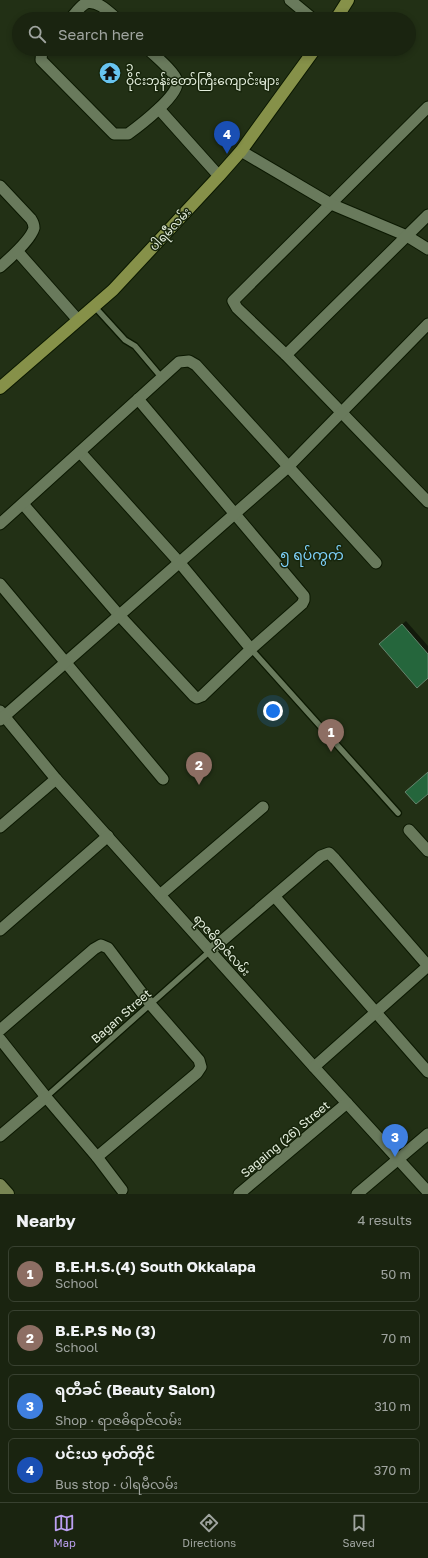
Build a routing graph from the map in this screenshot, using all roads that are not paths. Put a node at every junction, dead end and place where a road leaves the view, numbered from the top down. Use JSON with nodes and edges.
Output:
{"nodes":[{"id":1,"x":290,"y":0,"type":"edge"},
{"id":2,"x":348,"y":0,"type":"edge"},
{"id":3,"x":77,"y":12,"type":"edge"},
{"id":4,"x":110,"y":12,"type":"edge"},
{"id":5,"x":305,"y":12,"type":"edge"},
{"id":6,"x":340,"y":12,"type":"edge"},
{"id":7,"x":40,"y":56,"type":"edge"},
{"id":8,"x":155,"y":56,"type":"edge"},
{"id":9,"x":310,"y":56,"type":"edge"},
{"id":10,"x":428,"y":107,"type":"edge"},
{"id":11,"x":159,"y":109,"type":"junction"},
{"id":12,"x":241,"y":151,"type":"junction"},
{"id":13,"x":219,"y":176,"type":"junction"},
{"id":14,"x":0,"y":186,"type":"edge"},
{"id":15,"x":331,"y":204,"type":"junction"},
{"id":16,"x":428,"y":215,"type":"edge"},
{"id":17,"x":407,"y":236,"type":"junction"},
{"id":18,"x":428,"y":249,"type":"edge"},
{"id":19,"x":18,"y":252,"type":"junction"},
{"id":20,"x":0,"y":267,"type":"edge"},
{"id":21,"x":94,"y":306,"type":"junction"},
{"id":22,"x":78,"y":320,"type":"junction"},
{"id":23,"x":428,"y":324,"type":"edge"},
{"id":24,"x":286,"y":355,"type":"junction"},
{"id":25,"x":162,"y":379,"type":"junction"},
{"id":26,"x":0,"y":388,"type":"edge"},
{"id":27,"x":138,"y":399,"type":"junction"},
{"id":28,"x":341,"y":412,"type":"junction"},
{"id":29,"x":80,"y":452,"type":"junction"},
{"id":30,"x":288,"y":466,"type":"junction"},
{"id":31,"x":428,"y":502,"type":"edge"},
{"id":32,"x":23,"y":504,"type":"junction"},
{"id":33,"x":235,"y":513,"type":"junction"},
{"id":34,"x":2,"y":519,"type":"edge"},
{"id":35,"x":179,"y":562,"type":"junction"},
{"id":36,"x":376,"y":563,"type":"dead end"},
{"id":37,"x":0,"y":584,"type":"edge"},
{"id":38,"x":120,"y":615,"type":"junction"},
{"id":39,"x":251,"y":649,"type":"junction"},
{"id":40,"x":65,"y":663,"type":"junction"},
{"id":41,"x":1,"y":716,"type":"edge"},
{"id":42,"x":56,"y":779,"type":"junction"},
{"id":43,"x":163,"y":779,"type":"dead end"},
{"id":44,"x":263,"y":806,"type":"dead end"},
{"id":45,"x":398,"y":813,"type":"dead end"},
{"id":46,"x":0,"y":827,"type":"edge"},
{"id":47,"x":410,"y":830,"type":"dead end"},
{"id":48,"x":108,"y":836,"type":"junction"},
{"id":49,"x":428,"y":851,"type":"edge"},
{"id":50,"x":160,"y":895,"type":"junction"},
{"id":51,"x":274,"y":896,"type":"junction"},
{"id":52,"x":0,"y":930,"type":"edge"},
{"id":53,"x":210,"y":952,"type":"junction"},
{"id":54,"x":428,"y":966,"type":"edge"},
{"id":55,"x":151,"y":1005,"type":"junction"},
{"id":56,"x":375,"y":1012,"type":"junction"},
{"id":57,"x":0,"y":1030,"type":"edge"},
{"id":58,"x":0,"y":1039,"type":"edge"},
{"id":59,"x":314,"y":1067,"type":"junction"},
{"id":60,"x":428,"y":1072,"type":"edge"},
{"id":61,"x":46,"y":1097,"type":"junction"},
{"id":62,"x":347,"y":1103,"type":"junction"},
{"id":63,"x":428,"y":1134,"type":"edge"},
{"id":64,"x":0,"y":1136,"type":"edge"},
{"id":65,"x":97,"y":1157,"type":"junction"},
{"id":66,"x":398,"y":1159,"type":"junction"},
{"id":67,"x":0,"y":1184,"type":"edge"},
{"id":68,"x":122,"y":1190,"type":"dead end"},
{"id":69,"x":428,"y":1192,"type":"edge"},
{"id":70,"x":8,"y":1194,"type":"edge"},
{"id":71,"x":239,"y":1194,"type":"edge"},
{"id":72,"x":356,"y":1194,"type":"edge"}],
"edges":[{"from":1,"to":5,"type":"street"},
{"from":2,"to":6,"type":"main road"},
{"from":3,"to":4,"type":"street"},
{"from":7,"to":11,"type":"street"},
{"from":8,"to":11,"type":"street"},
{"from":9,"to":12,"type":"main road","name":"ပါရမီလမ်း"},
{"from":10,"to":15,"type":"street"},
{"from":11,"to":13,"type":"street"},
{"from":12,"to":13,"type":"main road","name":"ပါရမီလမ်း"},
{"from":12,"to":15,"type":"street"},
{"from":13,"to":21,"type":"main road","name":"ပါရမီလမ်း"},
{"from":14,"to":19,"type":"street"},
{"from":15,"to":17,"type":"street"},
{"from":15,"to":24,"type":"street"},
{"from":16,"to":17,"type":"street"},
{"from":17,"to":18,"type":"street"},
{"from":17,"to":24,"type":"street"},
{"from":19,"to":20,"type":"street"},
{"from":19,"to":22,"type":"street"},
{"from":21,"to":22,"type":"main road","name":"ပါရမီလမ်း"},
{"from":21,"to":25,"type":"lane"},
{"from":22,"to":26,"type":"main road","name":"ပါရမီလမ်း"},
{"from":23,"to":28,"type":"street"},
{"from":24,"to":28,"type":"street"},
{"from":25,"to":27,"type":"street"},
{"from":25,"to":30,"type":"street"},
{"from":27,"to":29,"type":"street"},
{"from":27,"to":33,"type":"street"},
{"from":28,"to":30,"type":"street"},
{"from":28,"to":31,"type":"street"},
{"from":29,"to":32,"type":"street"},
{"from":29,"to":35,"type":"street"},
{"from":30,"to":33,"type":"street"},
{"from":30,"to":36,"type":"street"},
{"from":32,"to":34,"type":"street"},
{"from":32,"to":38,"type":"street"},
{"from":33,"to":35,"type":"street"},
{"from":33,"to":39,"type":"street"},
{"from":35,"to":38,"type":"street"},
{"from":35,"to":39,"type":"street"},
{"from":37,"to":40,"type":"street"},
{"from":38,"to":39,"type":"street"},
{"from":38,"to":40,"type":"street"},
{"from":39,"to":45,"type":"lane"},
{"from":40,"to":41,"type":"street"},
{"from":40,"to":43,"type":"street"},
{"from":41,"to":42,"type":"street","name":"ရာဇဓိရာဇ်လမ်း"},
{"from":42,"to":46,"type":"street"},
{"from":42,"to":48,"type":"street","name":"ရာဇဓိရာဇ်လမ်း"},
{"from":44,"to":50,"type":"street"},
{"from":47,"to":49,"type":"street"},
{"from":48,"to":50,"type":"street","name":"ရာဇဓိရာဇ်လမ်း"},
{"from":48,"to":52,"type":"street"},
{"from":50,"to":53,"type":"street","name":"ရာဇဓိရာဇ်လမ်း"},
{"from":51,"to":53,"type":"street"},
{"from":51,"to":54,"type":"street"},
{"from":51,"to":56,"type":"street"},
{"from":53,"to":55,"type":"lane","name":"Bagan Street"},
{"from":53,"to":59,"type":"street","name":"ရာဇဓိရာဇ်လမ်း"},
{"from":54,"to":56,"type":"street"},
{"from":55,"to":57,"type":"street"},
{"from":55,"to":61,"type":"lane","name":"Bagan Street"},
{"from":55,"to":65,"type":"street"},
{"from":56,"to":59,"type":"street"},
{"from":56,"to":60,"type":"street"},
{"from":58,"to":61,"type":"street"},
{"from":59,"to":62,"type":"street","name":"ရာဇဓိရာဇ်လမ်း"},
{"from":61,"to":64,"type":"street"},
{"from":61,"to":65,"type":"street"},
{"from":62,"to":66,"type":"street","name":"ရာဇဓိရာဇ်လမ်း"},
{"from":62,"to":71,"type":"street","name":"Sagaing (26) Street"},
{"from":63,"to":66,"type":"street"},
{"from":65,"to":68,"type":"street"},
{"from":66,"to":69,"type":"street","name":"ရာဇဓိရာဇ်လမ်း"},
{"from":66,"to":72,"type":"street"},
{"from":67,"to":70,"type":"main road"}]}
